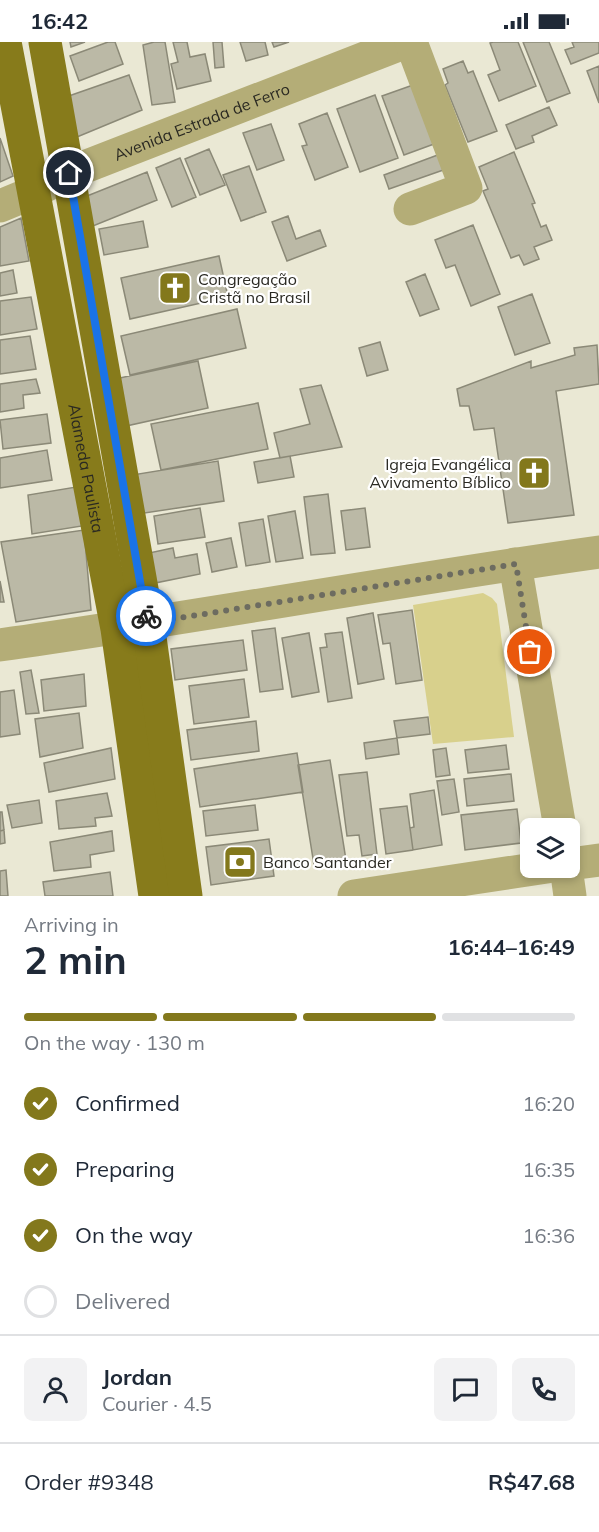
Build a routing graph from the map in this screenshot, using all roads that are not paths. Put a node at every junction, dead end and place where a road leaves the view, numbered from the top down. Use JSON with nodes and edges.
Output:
{"nodes":[{"id":1,"x":5,"y":42,"type":"edge"},
{"id":2,"x":45,"y":42,"type":"edge"},
{"id":3,"x":409,"y":42,"type":"edge"},
{"id":4,"x":69,"y":173,"type":"junction"},
{"id":5,"x":34,"y":192,"type":"junction"},
{"id":6,"x":0,"y":206,"type":"edge"},
{"id":7,"x":410,"y":209,"type":"dead end"},
{"id":8,"x":599,"y":552,"type":"edge"},
{"id":9,"x":516,"y":564,"type":"junction"},
{"id":10,"x":132,"y":626,"type":"junction"},
{"id":11,"x":0,"y":645,"type":"edge"},
{"id":12,"x":558,"y":818,"type":"edge"},
{"id":13,"x":599,"y":860,"type":"edge"},
{"id":14,"x":580,"y":863,"type":"edge"},
{"id":15,"x":520,"y":871,"type":"edge"},
{"id":16,"x":568,"y":878,"type":"edge"},
{"id":17,"x":156,"y":896,"type":"edge"},
{"id":18,"x":186,"y":896,"type":"edge"},
{"id":19,"x":354,"y":896,"type":"edge"},
{"id":20,"x":570,"y":896,"type":"edge"}],
"edges":[{"from":1,"to":5,"type":"main road","name":"Alameda Paulista"},
{"from":2,"to":4,"type":"main road","name":"Alameda Paulista"},
{"from":3,"to":4,"type":"street","name":"Avenida Estrada de Ferro"},
{"from":3,"to":7,"type":"street"},
{"from":4,"to":5,"type":"street","name":"Avenida Estrada de Ferro"},
{"from":4,"to":10,"type":"main road","name":"Alameda Paulista"},
{"from":5,"to":6,"type":"street","name":"Avenida Estrada de Ferro"},
{"from":5,"to":10,"type":"main road","name":"Alameda Paulista"},
{"from":8,"to":9,"type":"street"},
{"from":9,"to":10,"type":"street"},
{"from":9,"to":12,"type":"street"},
{"from":10,"to":11,"type":"street"},
{"from":10,"to":17,"type":"main road","name":"Alameda Paulista"},
{"from":10,"to":18,"type":"main road","name":"Alameda Paulista"},
{"from":13,"to":14,"type":"street"},
{"from":15,"to":19,"type":"street"},
{"from":16,"to":20,"type":"street"}]}
